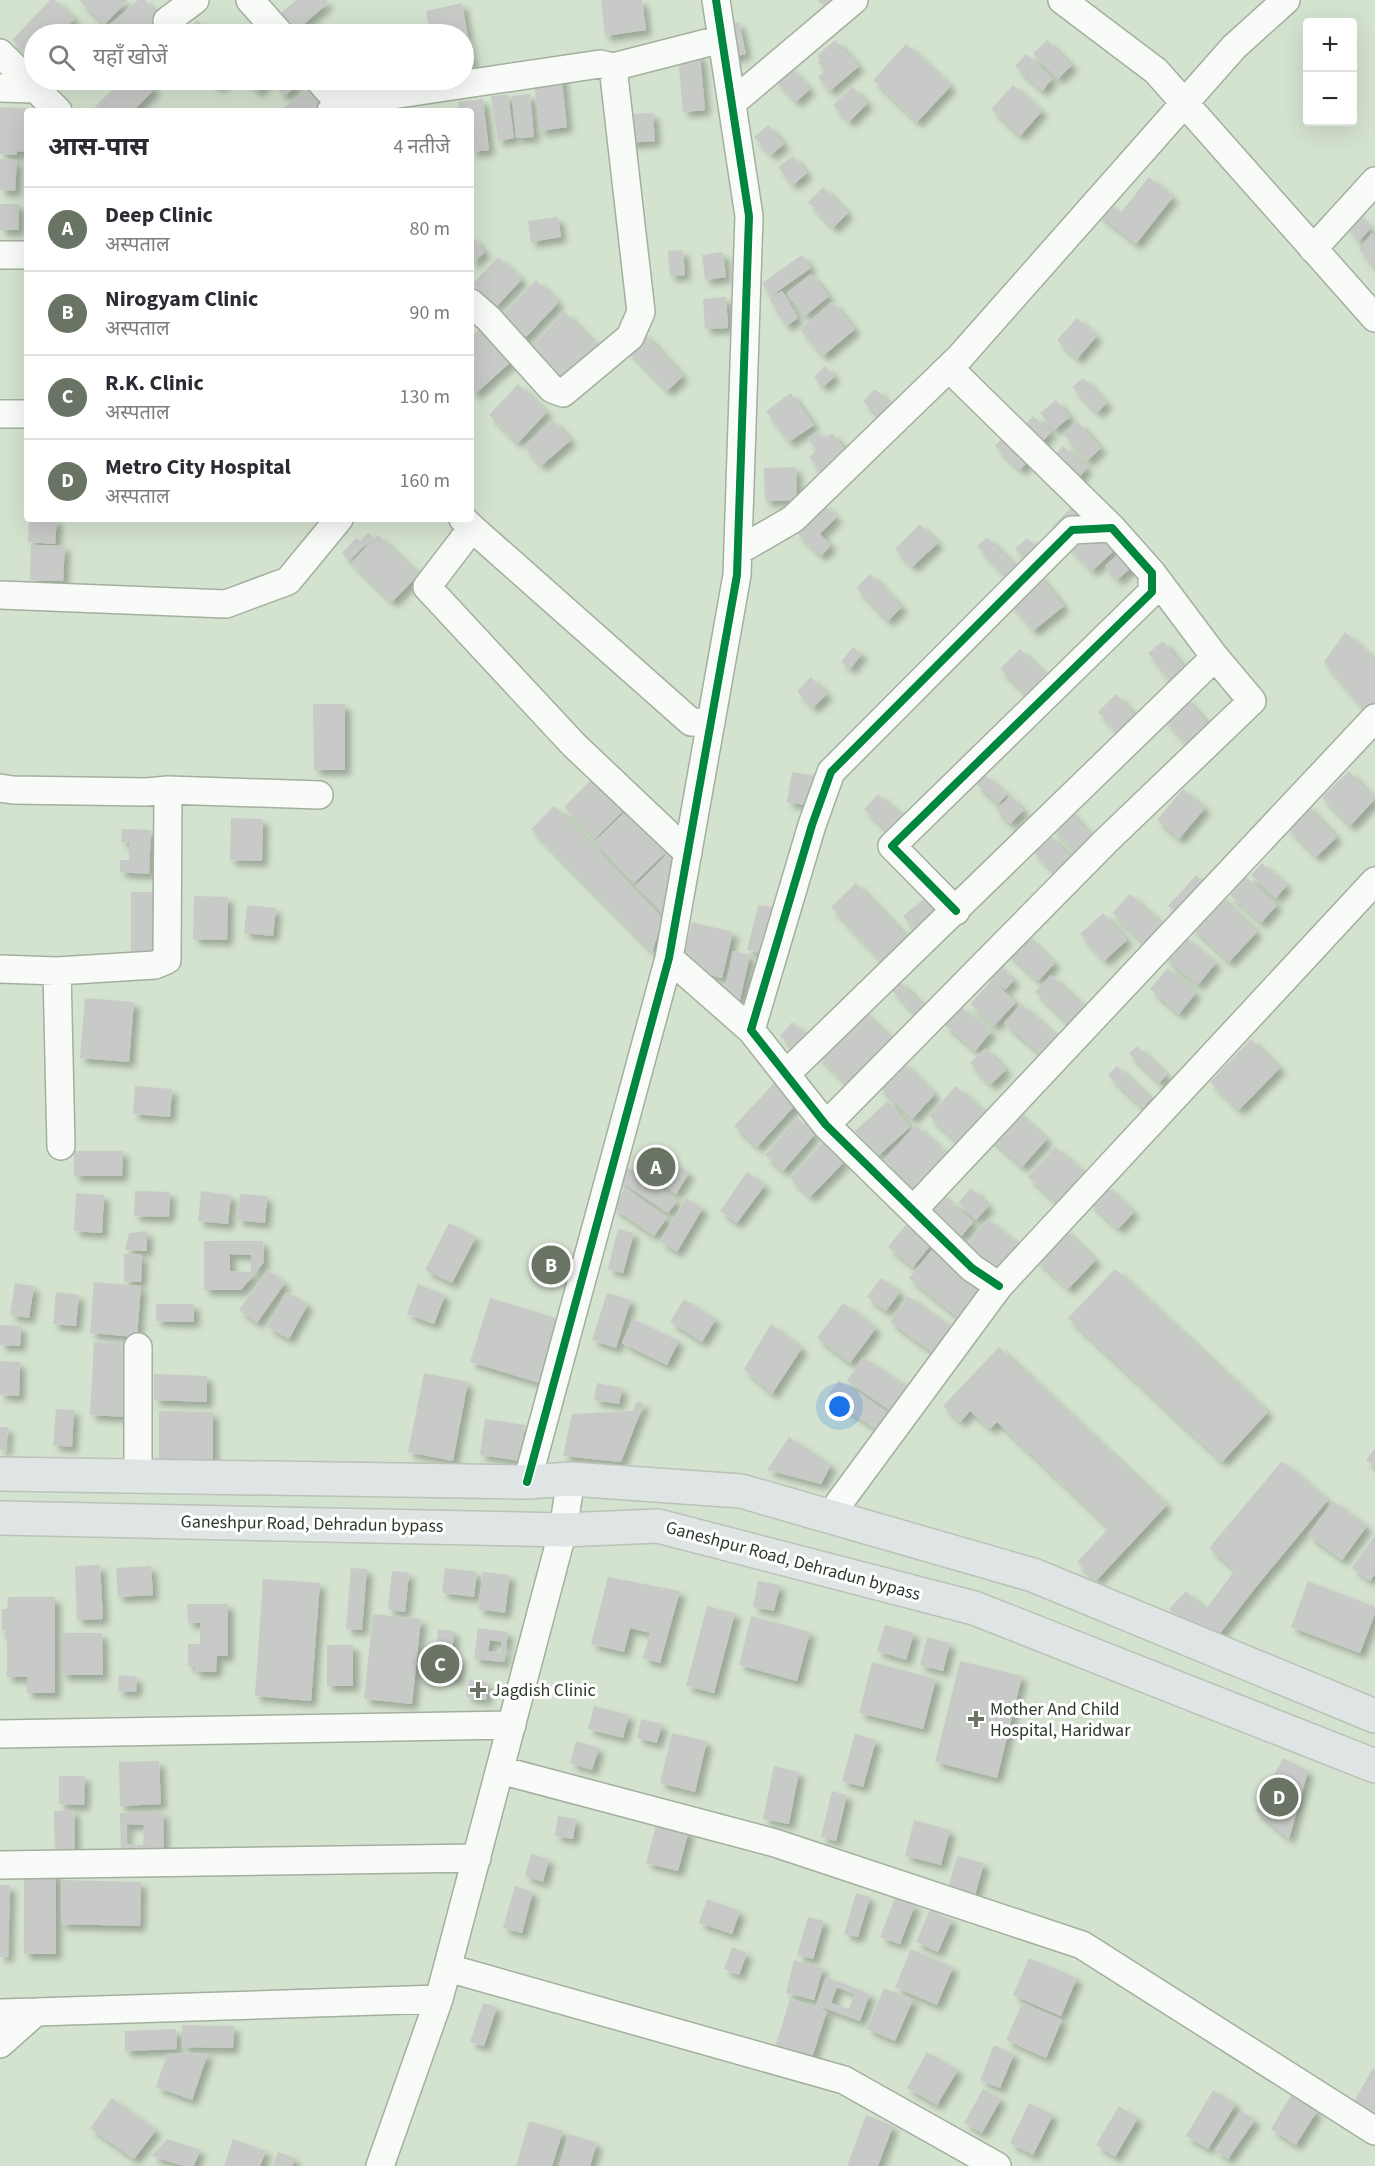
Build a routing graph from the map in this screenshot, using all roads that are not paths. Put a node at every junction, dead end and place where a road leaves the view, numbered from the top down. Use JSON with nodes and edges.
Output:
{"nodes":[{"id":1,"x":195,"y":0,"type":"edge"},
{"id":2,"x":250,"y":0,"type":"edge"},
{"id":3,"x":716,"y":0,"type":"edge"},
{"id":4,"x":854,"y":0,"type":"edge"},
{"id":5,"x":1287,"y":0,"type":"edge"},
{"id":6,"x":1075,"y":4,"type":"edge"},
{"id":7,"x":167,"y":21,"type":"dead end"},
{"id":8,"x":271,"y":24,"type":"edge"},
{"id":9,"x":722,"y":39,"type":"junction"},
{"id":10,"x":0,"y":53,"type":"edge"},
{"id":11,"x":613,"y":67,"type":"junction"},
{"id":12,"x":24,"y":78,"type":"edge"},
{"id":13,"x":474,"y":84,"type":"edge"},
{"id":14,"x":0,"y":88,"type":"edge"},
{"id":15,"x":24,"y":89,"type":"edge"},
{"id":16,"x":35,"y":90,"type":"edge"},
{"id":17,"x":325,"y":90,"type":"edge"},
{"id":18,"x":440,"y":90,"type":"edge"},
{"id":19,"x":732,"y":103,"type":"junction"},
{"id":20,"x":1184,"y":103,"type":"junction"},
{"id":21,"x":335,"y":107,"type":"edge"},
{"id":22,"x":55,"y":108,"type":"edge"},
{"id":23,"x":1375,"y":182,"type":"edge"},
{"id":24,"x":1313,"y":249,"type":"junction"},
{"id":25,"x":0,"y":255,"type":"edge"},
{"id":26,"x":24,"y":255,"type":"edge"},
{"id":27,"x":474,"y":306,"type":"edge"},
{"id":28,"x":1375,"y":318,"type":"edge"},
{"id":29,"x":949,"y":368,"type":"junction"},
{"id":30,"x":0,"y":414,"type":"edge"},
{"id":31,"x":24,"y":414,"type":"edge"},
{"id":32,"x":337,"y":522,"type":"edge"},
{"id":33,"x":467,"y":523,"type":"edge"},
{"id":34,"x":1112,"y":528,"type":"junction"},
{"id":35,"x":738,"y":551,"type":"junction"},
{"id":36,"x":1152,"y":573,"type":"junction"},
{"id":37,"x":0,"y":596,"type":"edge"},
{"id":38,"x":1215,"y":657,"type":"junction"},
{"id":39,"x":1375,"y":718,"type":"edge"},
{"id":40,"x":711,"y":723,"type":"junction"},
{"id":41,"x":0,"y":788,"type":"edge"},
{"id":42,"x":168,"y":790,"type":"junction"},
{"id":43,"x":319,"y":795,"type":"dead end"},
{"id":44,"x":688,"y":853,"type":"junction"},
{"id":45,"x":1375,"y":881,"type":"edge"},
{"id":46,"x":956,"y":911,"type":"junction"},
{"id":47,"x":669,"y":958,"type":"junction"},
{"id":48,"x":0,"y":969,"type":"edge"},
{"id":49,"x":57,"y":971,"type":"junction"},
{"id":50,"x":751,"y":1030,"type":"junction"},
{"id":51,"x":786,"y":1074,"type":"junction"},
{"id":52,"x":826,"y":1125,"type":"junction"},
{"id":53,"x":61,"y":1146,"type":"dead end"},
{"id":54,"x":914,"y":1209,"type":"junction"},
{"id":55,"x":999,"y":1286,"type":"junction"},
{"id":56,"x":138,"y":1347,"type":"dead end"},
{"id":57,"x":0,"y":1474,"type":"edge"},
{"id":58,"x":138,"y":1476,"type":"junction"},
{"id":59,"x":571,"y":1479,"type":"junction"},
{"id":60,"x":528,"y":1482,"type":"junction"},
{"id":61,"x":831,"y":1517,"type":"junction"},
{"id":62,"x":0,"y":1518,"type":"edge"},
{"id":63,"x":563,"y":1530,"type":"junction"},
{"id":64,"x":1375,"y":1716,"type":"edge"},
{"id":65,"x":512,"y":1725,"type":"junction"},
{"id":66,"x":0,"y":1734,"type":"edge"},
{"id":67,"x":1375,"y":1766,"type":"edge"},
{"id":68,"x":500,"y":1770,"type":"junction"},
{"id":69,"x":477,"y":1858,"type":"junction"},
{"id":70,"x":0,"y":1865,"type":"edge"},
{"id":71,"x":448,"y":1968,"type":"junction"},
{"id":72,"x":439,"y":1999,"type":"junction"},
{"id":73,"x":36,"y":2012,"type":"junction"},
{"id":74,"x":0,"y":2013,"type":"edge"},
{"id":75,"x":0,"y":2044,"type":"edge"},
{"id":76,"x":1375,"y":2131,"type":"edge"},
{"id":77,"x":386,"y":2164,"type":"edge"},
{"id":78,"x":998,"y":2166,"type":"edge"}],
"edges":[{"from":1,"to":7,"type":"street"},
{"from":2,"to":8,"type":"street"},
{"from":3,"to":9,"type":"street"},
{"from":4,"to":19,"type":"street"},
{"from":5,"to":20,"type":"street"},
{"from":6,"to":20,"type":"street"},
{"from":9,"to":11,"type":"street"},
{"from":9,"to":19,"type":"street"},
{"from":10,"to":12,"type":"street"},
{"from":11,"to":13,"type":"street"},
{"from":11,"to":27,"type":"street"},
{"from":14,"to":15,"type":"street"},
{"from":16,"to":22,"type":"street"},
{"from":17,"to":21,"type":"street"},
{"from":18,"to":21,"type":"street"},
{"from":19,"to":35,"type":"street"},
{"from":20,"to":24,"type":"street"},
{"from":20,"to":29,"type":"street"},
{"from":23,"to":24,"type":"street"},
{"from":24,"to":28,"type":"street"},
{"from":25,"to":26,"type":"street"},
{"from":29,"to":34,"type":"street"},
{"from":29,"to":35,"type":"street"},
{"from":30,"to":31,"type":"street"},
{"from":32,"to":37,"type":"street"},
{"from":33,"to":40,"type":"street"},
{"from":33,"to":44,"type":"street"},
{"from":34,"to":36,"type":"street"},
{"from":34,"to":50,"type":"street"},
{"from":35,"to":40,"type":"street"},
{"from":36,"to":38,"type":"street"},
{"from":36,"to":46,"type":"street"},
{"from":38,"to":46,"type":"street"},
{"from":38,"to":52,"type":"street"},
{"from":39,"to":54,"type":"street"},
{"from":40,"to":44,"type":"street"},
{"from":41,"to":42,"type":"street"},
{"from":42,"to":43,"type":"street"},
{"from":42,"to":49,"type":"street"},
{"from":44,"to":47,"type":"street"},
{"from":45,"to":55,"type":"street"},
{"from":46,"to":51,"type":"street"},
{"from":47,"to":50,"type":"street"},
{"from":47,"to":60,"type":"street"},
{"from":48,"to":49,"type":"street"},
{"from":49,"to":53,"type":"street"},
{"from":50,"to":51,"type":"street"},
{"from":51,"to":52,"type":"street"},
{"from":52,"to":54,"type":"street"},
{"from":54,"to":55,"type":"street"},
{"from":55,"to":61,"type":"street"},
{"from":56,"to":58,"type":"street"},
{"from":57,"to":58,"type":"main road"},
{"from":58,"to":60,"type":"main road"},
{"from":59,"to":60,"type":"main road"},
{"from":59,"to":61,"type":"main road"},
{"from":59,"to":63,"type":"street"},
{"from":61,"to":64,"type":"main road"},
{"from":62,"to":63,"type":"main road","name":"Ganeshpur Road, Dehradun bypass"},
{"from":63,"to":65,"type":"street"},
{"from":63,"to":67,"type":"main road","name":"Ganeshpur Road, Dehradun bypass"},
{"from":65,"to":66,"type":"street"},
{"from":65,"to":68,"type":"street"},
{"from":68,"to":69,"type":"street"},
{"from":68,"to":76,"type":"street"},
{"from":69,"to":70,"type":"street"},
{"from":69,"to":71,"type":"street"},
{"from":71,"to":72,"type":"street"},
{"from":71,"to":78,"type":"street"},
{"from":72,"to":73,"type":"street"},
{"from":72,"to":77,"type":"street"},
{"from":73,"to":74,"type":"street"},
{"from":73,"to":75,"type":"street"}]}
